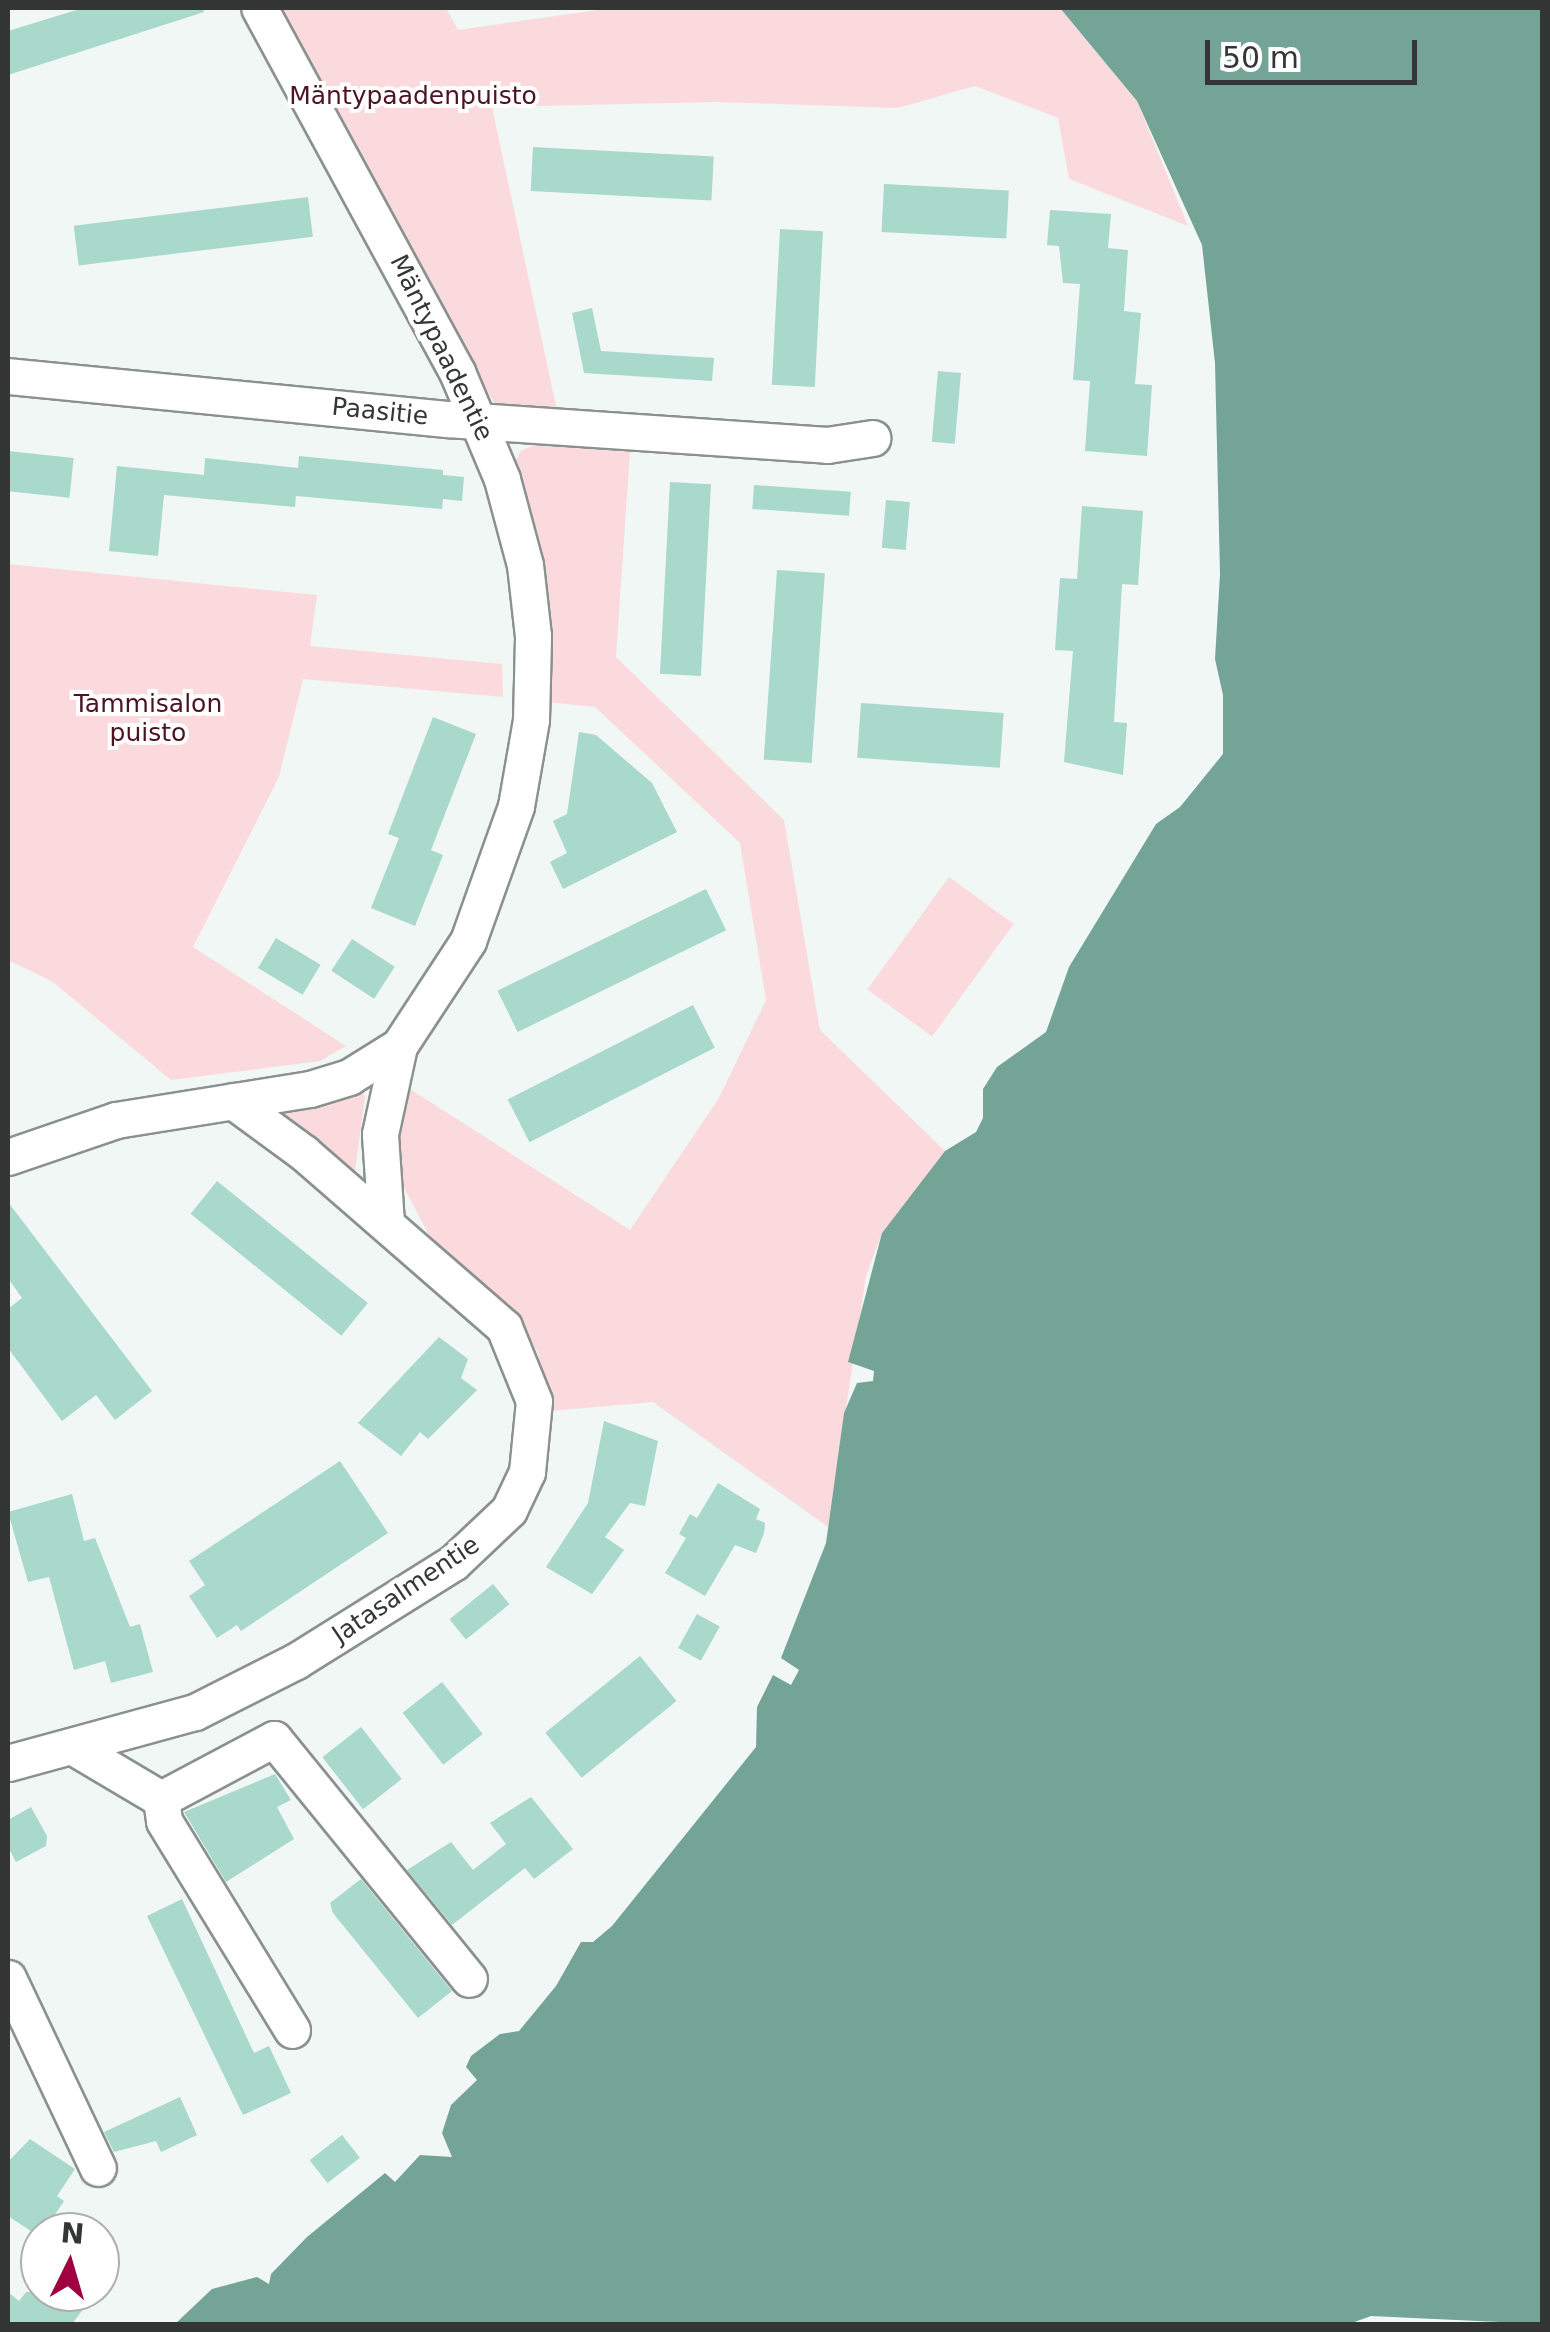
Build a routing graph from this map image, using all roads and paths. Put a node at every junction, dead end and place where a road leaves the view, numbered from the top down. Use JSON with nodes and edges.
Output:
{"nodes":[{"id":1,"x":259,"y":8,"type":"edge"},
{"id":2,"x":8,"y":376,"type":"edge"},
{"id":3,"x":480,"y":421,"type":"junction"},
{"id":4,"x":872,"y":438,"type":"dead end"},
{"id":5,"x":399,"y":1046,"type":"junction"},
{"id":6,"x":233,"y":1101,"type":"junction"},
{"id":7,"x":8,"y":1157,"type":"edge"},
{"id":8,"x":386,"y":1223,"type":"junction"},
{"id":9,"x":75,"y":1748,"type":"junction"},
{"id":10,"x":8,"y":1763,"type":"edge"},
{"id":11,"x":162,"y":1799,"type":"junction"},
{"id":12,"x":8,"y":1978,"type":"edge"},
{"id":13,"x":469,"y":1979,"type":"dead end"},
{"id":14,"x":292,"y":2030,"type":"dead end"},
{"id":15,"x":98,"y":2168,"type":"dead end"}],
"edges":[{"from":1,"to":3,"type":"street","name":"Mäntypaadentie"},
{"from":2,"to":3,"type":"street","name":"Paasitie"},
{"from":3,"to":4,"type":"street","name":"Paasitie"},
{"from":3,"to":5,"type":"street","name":"Mäntypaadentie"},
{"from":5,"to":6,"type":"street","name":"Mäntypaadentie"},
{"from":5,"to":8,"type":"street","name":"Mäntypaadentie"},
{"from":6,"to":7,"type":"street","name":"Mäntypaadentie"},
{"from":6,"to":8,"type":"street","name":"Jatasalmentie"},
{"from":8,"to":9,"type":"street","name":"Jatasalmentie"},
{"from":9,"to":10,"type":"street","name":"Jatasalmentie"},
{"from":9,"to":11,"type":"street"},
{"from":11,"to":13,"type":"street"},
{"from":11,"to":14,"type":"street"},
{"from":12,"to":15,"type":"street"}]}
